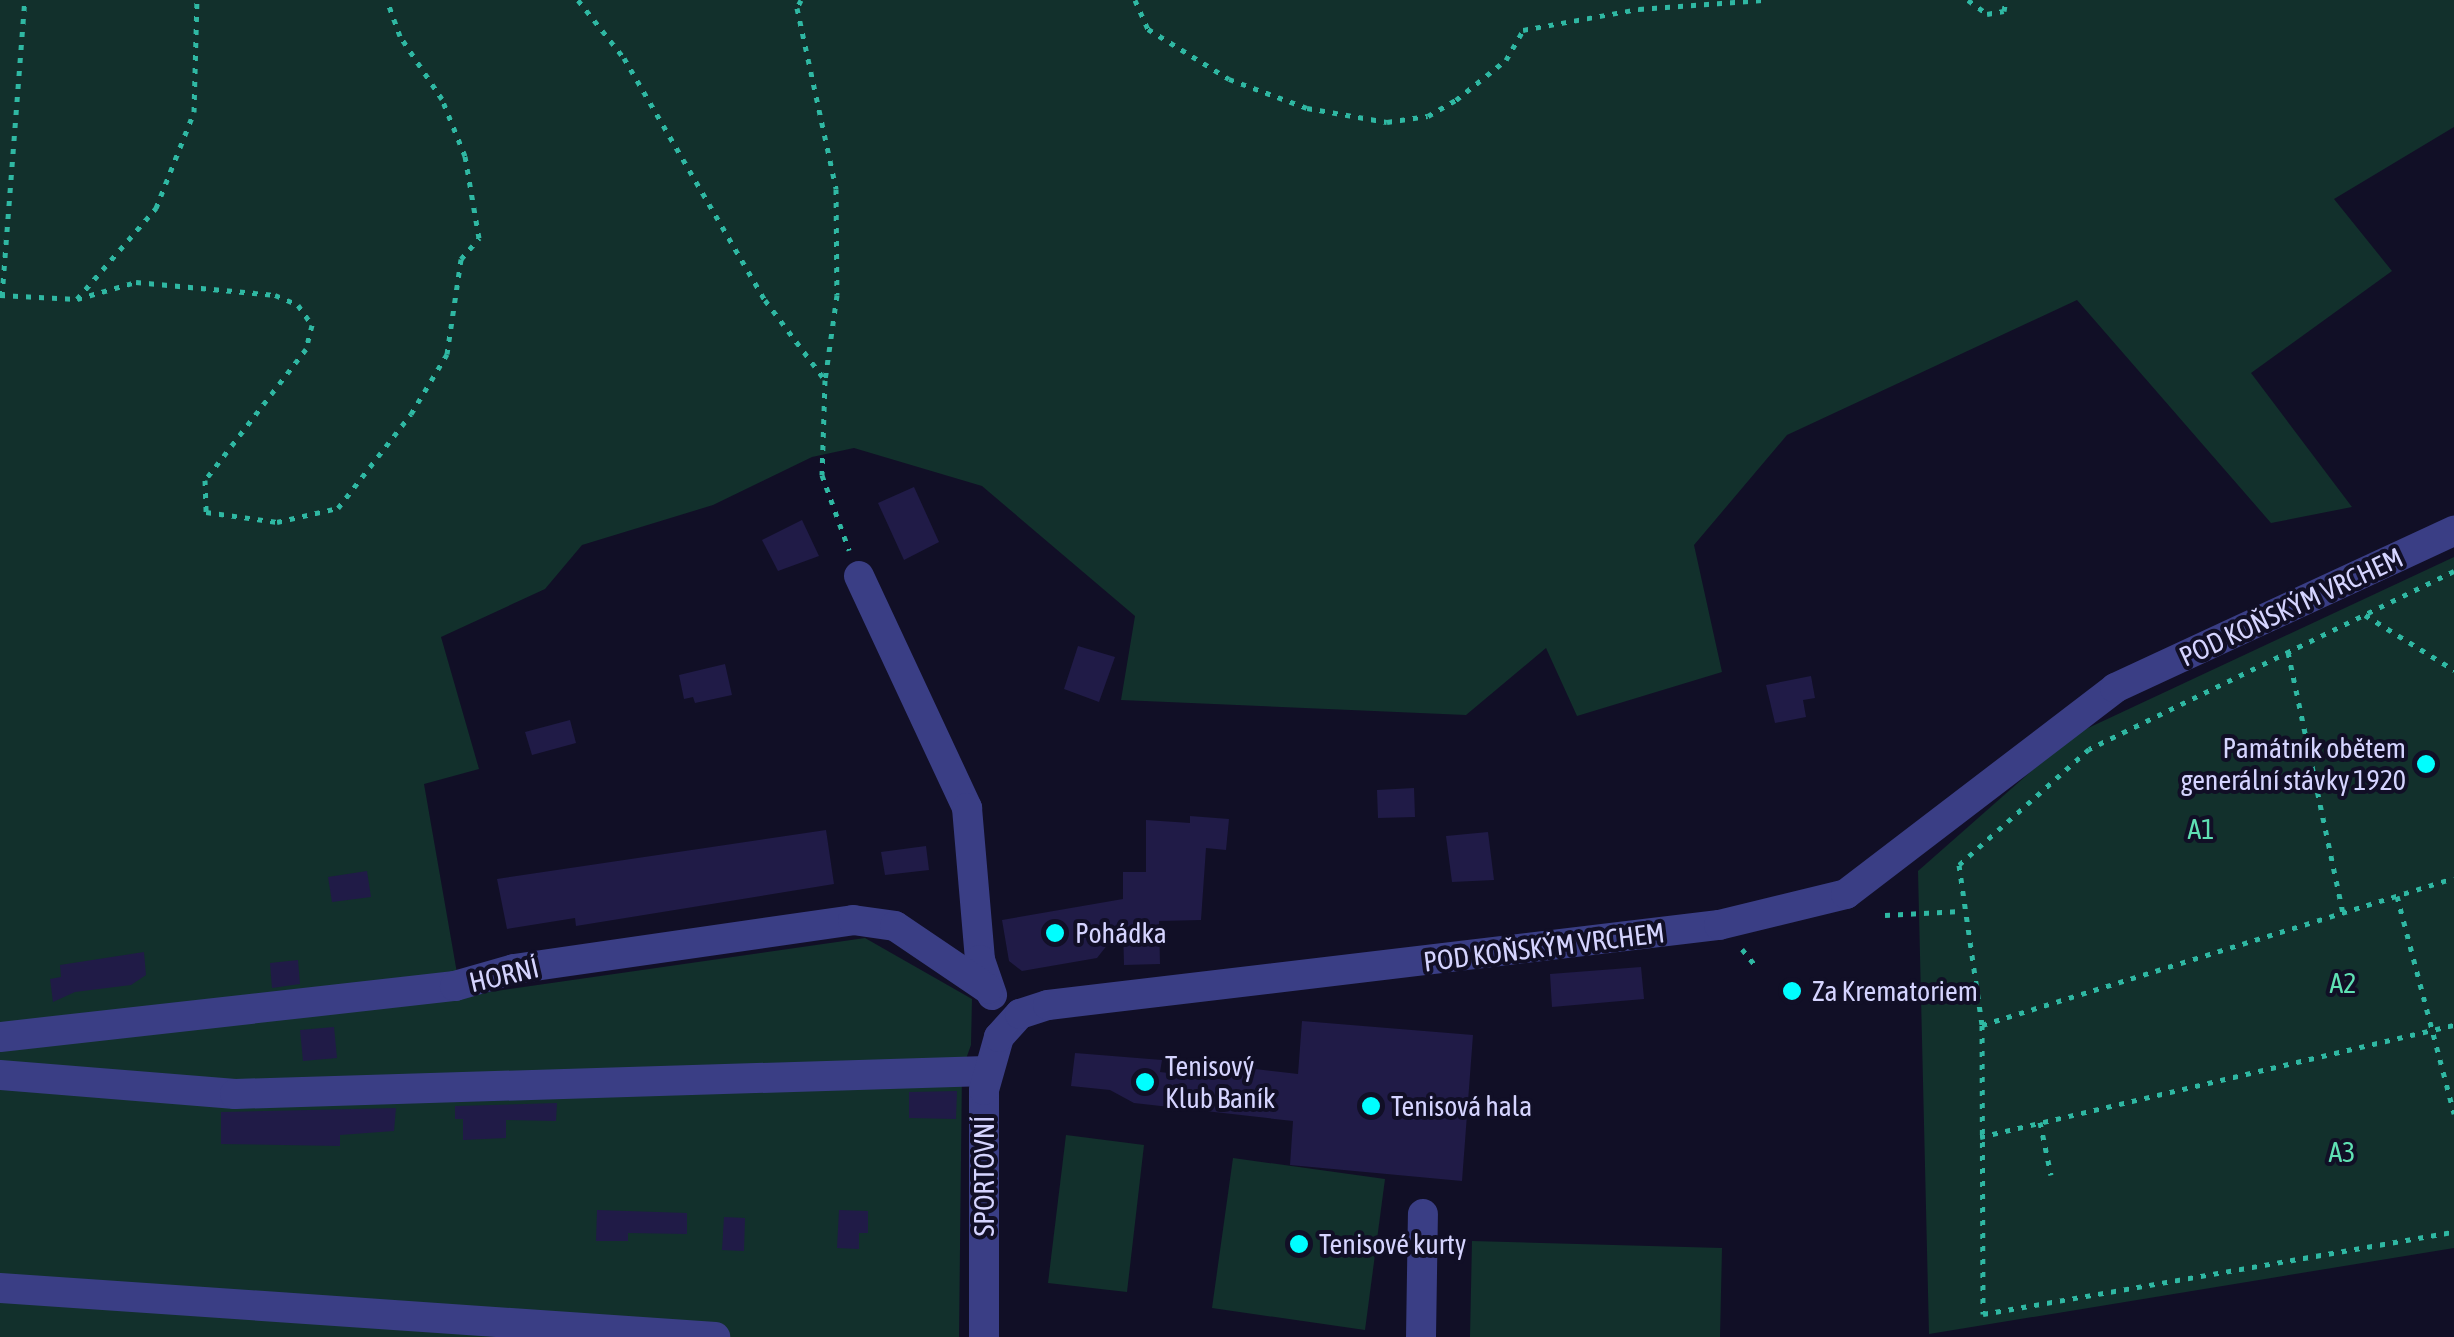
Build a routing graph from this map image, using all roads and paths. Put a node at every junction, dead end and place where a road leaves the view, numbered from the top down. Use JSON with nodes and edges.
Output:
{"nodes":[{"id":1,"x":25,"y":0,"type":"edge"},
{"id":2,"x":197,"y":0,"type":"edge"},
{"id":3,"x":388,"y":0,"type":"edge"},
{"id":4,"x":578,"y":0,"type":"edge"},
{"id":5,"x":801,"y":0,"type":"edge"},
{"id":6,"x":1135,"y":0,"type":"edge"},
{"id":7,"x":1763,"y":0,"type":"edge"},
{"id":8,"x":1968,"y":0,"type":"edge"},
{"id":9,"x":2006,"y":0,"type":"edge"},
{"id":10,"x":1,"y":296,"type":"edge"},
{"id":11,"x":77,"y":299,"type":"junction"},
{"id":12,"x":825,"y":380,"type":"junction"},
{"id":13,"x":2454,"y":531,"type":"edge"},
{"id":14,"x":2454,"y":571,"type":"edge"},
{"id":15,"x":859,"y":576,"type":"joint"},
{"id":16,"x":2365,"y":614,"type":"junction"},
{"id":17,"x":2288,"y":652,"type":"junction"},
{"id":18,"x":2454,"y":670,"type":"edge"},
{"id":19,"x":2454,"y":878,"type":"edge"},
{"id":20,"x":2397,"y":896,"type":"junction"},
{"id":21,"x":1961,"y":911,"type":"junction"},
{"id":22,"x":2343,"y":913,"type":"junction"},
{"id":23,"x":1885,"y":915,"type":"dead end"},
{"id":24,"x":988,"y":989,"type":"junction"},
{"id":25,"x":1010,"y":1022,"type":"junction"},
{"id":26,"x":1982,"y":1025,"type":"junction"},
{"id":27,"x":2454,"y":1025,"type":"edge"},
{"id":28,"x":2432,"y":1031,"type":"junction"},
{"id":29,"x":0,"y":1037,"type":"edge"},
{"id":30,"x":987,"y":1071,"type":"junction"},
{"id":31,"x":0,"y":1074,"type":"edge"},
{"id":32,"x":2454,"y":1114,"type":"edge"},
{"id":33,"x":2040,"y":1122,"type":"junction"},
{"id":34,"x":1980,"y":1137,"type":"junction"},
{"id":35,"x":2051,"y":1176,"type":"dead end"},
{"id":36,"x":1422,"y":1214,"type":"dead end"},
{"id":37,"x":2454,"y":1232,"type":"edge"},
{"id":38,"x":0,"y":1288,"type":"edge"},
{"id":39,"x":715,"y":1337,"type":"edge"},
{"id":40,"x":984,"y":1337,"type":"edge"},
{"id":41,"x":1421,"y":1337,"type":"edge"}],
"edges":[{"from":1,"to":10,"type":"path"},
{"from":2,"to":11,"type":"path"},
{"from":3,"to":11,"type":"path"},
{"from":4,"to":12,"type":"path"},
{"from":5,"to":12,"type":"path"},
{"from":6,"to":7,"type":"path"},
{"from":8,"to":9,"type":"path"},
{"from":10,"to":11,"type":"path"},
{"from":12,"to":15,"type":"path"},
{"from":13,"to":25,"type":"street","name":"POD KOŇSKÝM VRCHEM"},
{"from":14,"to":16,"type":"path"},
{"from":15,"to":24,"type":"street"},
{"from":16,"to":17,"type":"path"},
{"from":16,"to":18,"type":"path"},
{"from":17,"to":21,"type":"path"},
{"from":17,"to":22,"type":"path"},
{"from":19,"to":20,"type":"path"},
{"from":20,"to":22,"type":"path"},
{"from":20,"to":28,"type":"path"},
{"from":21,"to":23,"type":"path"},
{"from":21,"to":26,"type":"path"},
{"from":22,"to":26,"type":"path"},
{"from":24,"to":25,"type":"street"},
{"from":24,"to":29,"type":"street","name":"HORNÍ"},
{"from":25,"to":30,"type":"street","name":"SPORTOVNÍ"},
{"from":26,"to":34,"type":"path"},
{"from":27,"to":28,"type":"path"},
{"from":28,"to":32,"type":"path"},
{"from":28,"to":33,"type":"path"},
{"from":30,"to":31,"type":"street"},
{"from":30,"to":40,"type":"street","name":"SPORTOVNÍ"},
{"from":33,"to":34,"type":"path"},
{"from":33,"to":35,"type":"path"},
{"from":34,"to":37,"type":"path"},
{"from":36,"to":41,"type":"street"},
{"from":38,"to":39,"type":"street"}]}
